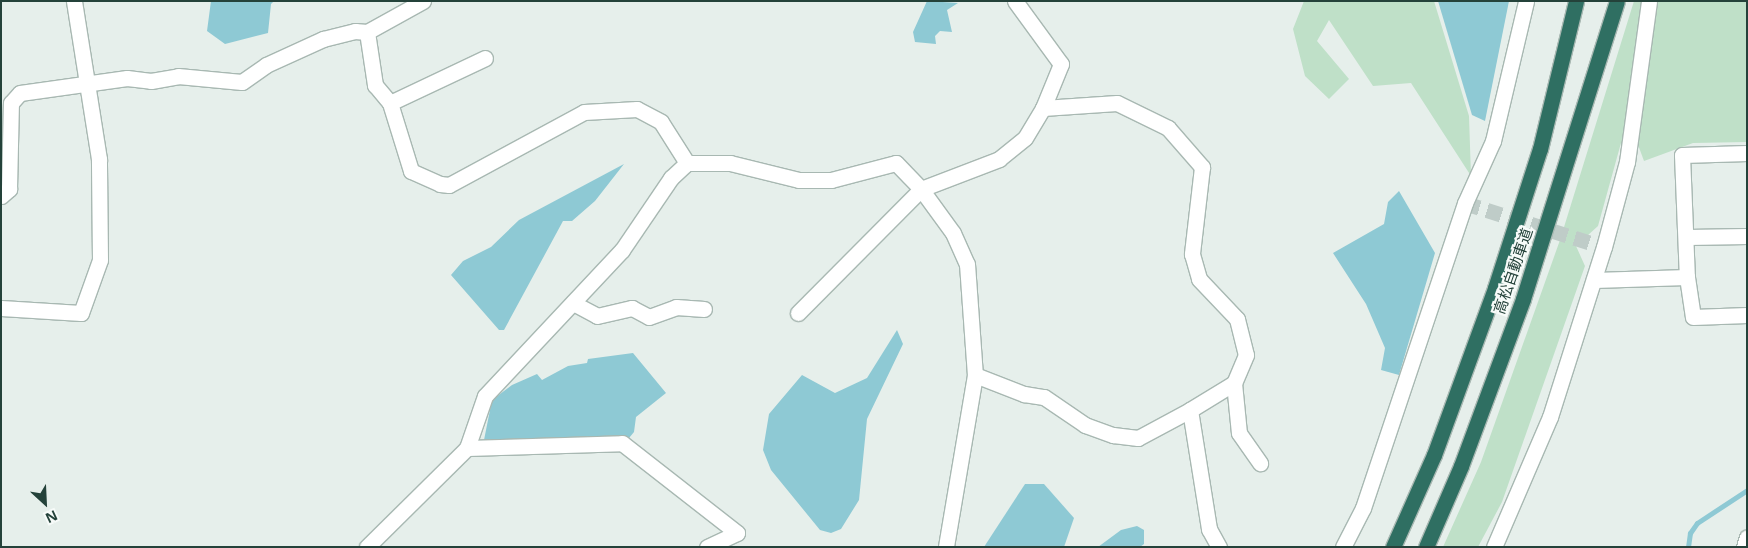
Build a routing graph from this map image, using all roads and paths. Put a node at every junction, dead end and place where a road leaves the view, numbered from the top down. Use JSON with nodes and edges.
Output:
{"nodes":[{"id":1,"x":74,"y":1,"type":"edge"},
{"id":2,"x":423,"y":1,"type":"edge"},
{"id":3,"x":1015,"y":1,"type":"edge"},
{"id":4,"x":1526,"y":1,"type":"edge"},
{"id":5,"x":1576,"y":1,"type":"edge"},
{"id":6,"x":1617,"y":1,"type":"edge"},
{"id":7,"x":1649,"y":1,"type":"edge"},
{"id":8,"x":367,"y":32,"type":"junction"},
{"id":9,"x":484,"y":58,"type":"dead end"},
{"id":10,"x":88,"y":84,"type":"junction"},
{"id":11,"x":390,"y":103,"type":"junction"},
{"id":12,"x":1043,"y":108,"type":"junction"},
{"id":13,"x":1747,"y":153,"type":"edge"},
{"id":14,"x":687,"y":163,"type":"junction"},
{"id":15,"x":921,"y":188,"type":"junction"},
{"id":16,"x":1,"y":196,"type":"edge"},
{"id":17,"x":1747,"y":236,"type":"edge"},
{"id":18,"x":1687,"y":237,"type":"junction"},
{"id":19,"x":1688,"y":277,"type":"junction"},
{"id":20,"x":1594,"y":280,"type":"junction"},
{"id":21,"x":573,"y":303,"type":"junction"},
{"id":22,"x":1,"y":308,"type":"edge"},
{"id":23,"x":704,"y":309,"type":"dead end"},
{"id":24,"x":798,"y":313,"type":"dead end"},
{"id":25,"x":1747,"y":315,"type":"edge"},
{"id":26,"x":975,"y":375,"type":"junction"},
{"id":27,"x":1234,"y":383,"type":"junction"},
{"id":28,"x":1190,"y":410,"type":"junction"},
{"id":29,"x":468,"y":448,"type":"junction"},
{"id":30,"x":1260,"y":463,"type":"dead end"},
{"id":31,"x":1747,"y":538,"type":"edge"},
{"id":32,"x":367,"y":547,"type":"edge"},
{"id":33,"x":708,"y":547,"type":"edge"},
{"id":34,"x":946,"y":547,"type":"edge"},
{"id":35,"x":1219,"y":547,"type":"edge"},
{"id":36,"x":1343,"y":547,"type":"edge"},
{"id":37,"x":1393,"y":547,"type":"edge"},
{"id":38,"x":1426,"y":547,"type":"edge"},
{"id":39,"x":1494,"y":547,"type":"edge"},
{"id":40,"x":1744,"y":547,"type":"edge"}],
"edges":[{"from":1,"to":10,"type":"street"},
{"from":2,"to":8,"type":"street"},
{"from":3,"to":12,"type":"street"},
{"from":4,"to":36,"type":"street"},
{"from":5,"to":37,"type":"highway","name":"高松自動車道"},
{"from":6,"to":38,"type":"highway","name":"高松自動車道"},
{"from":7,"to":20,"type":"street"},
{"from":8,"to":10,"type":"street"},
{"from":8,"to":11,"type":"street"},
{"from":9,"to":11,"type":"street"},
{"from":10,"to":16,"type":"street"},
{"from":10,"to":22,"type":"street"},
{"from":11,"to":14,"type":"street"},
{"from":12,"to":15,"type":"street"},
{"from":12,"to":27,"type":"street"},
{"from":13,"to":18,"type":"street"},
{"from":14,"to":15,"type":"street"},
{"from":14,"to":21,"type":"street"},
{"from":15,"to":24,"type":"street"},
{"from":15,"to":26,"type":"street"},
{"from":17,"to":18,"type":"street"},
{"from":18,"to":19,"type":"street"},
{"from":19,"to":20,"type":"street"},
{"from":19,"to":25,"type":"street"},
{"from":20,"to":39,"type":"street"},
{"from":21,"to":23,"type":"street"},
{"from":21,"to":29,"type":"street"},
{"from":26,"to":28,"type":"street"},
{"from":26,"to":34,"type":"street"},
{"from":27,"to":28,"type":"street"},
{"from":27,"to":30,"type":"street"},
{"from":28,"to":35,"type":"street"},
{"from":29,"to":32,"type":"street"},
{"from":29,"to":33,"type":"street"},
{"from":31,"to":40,"type":"street"}]}
